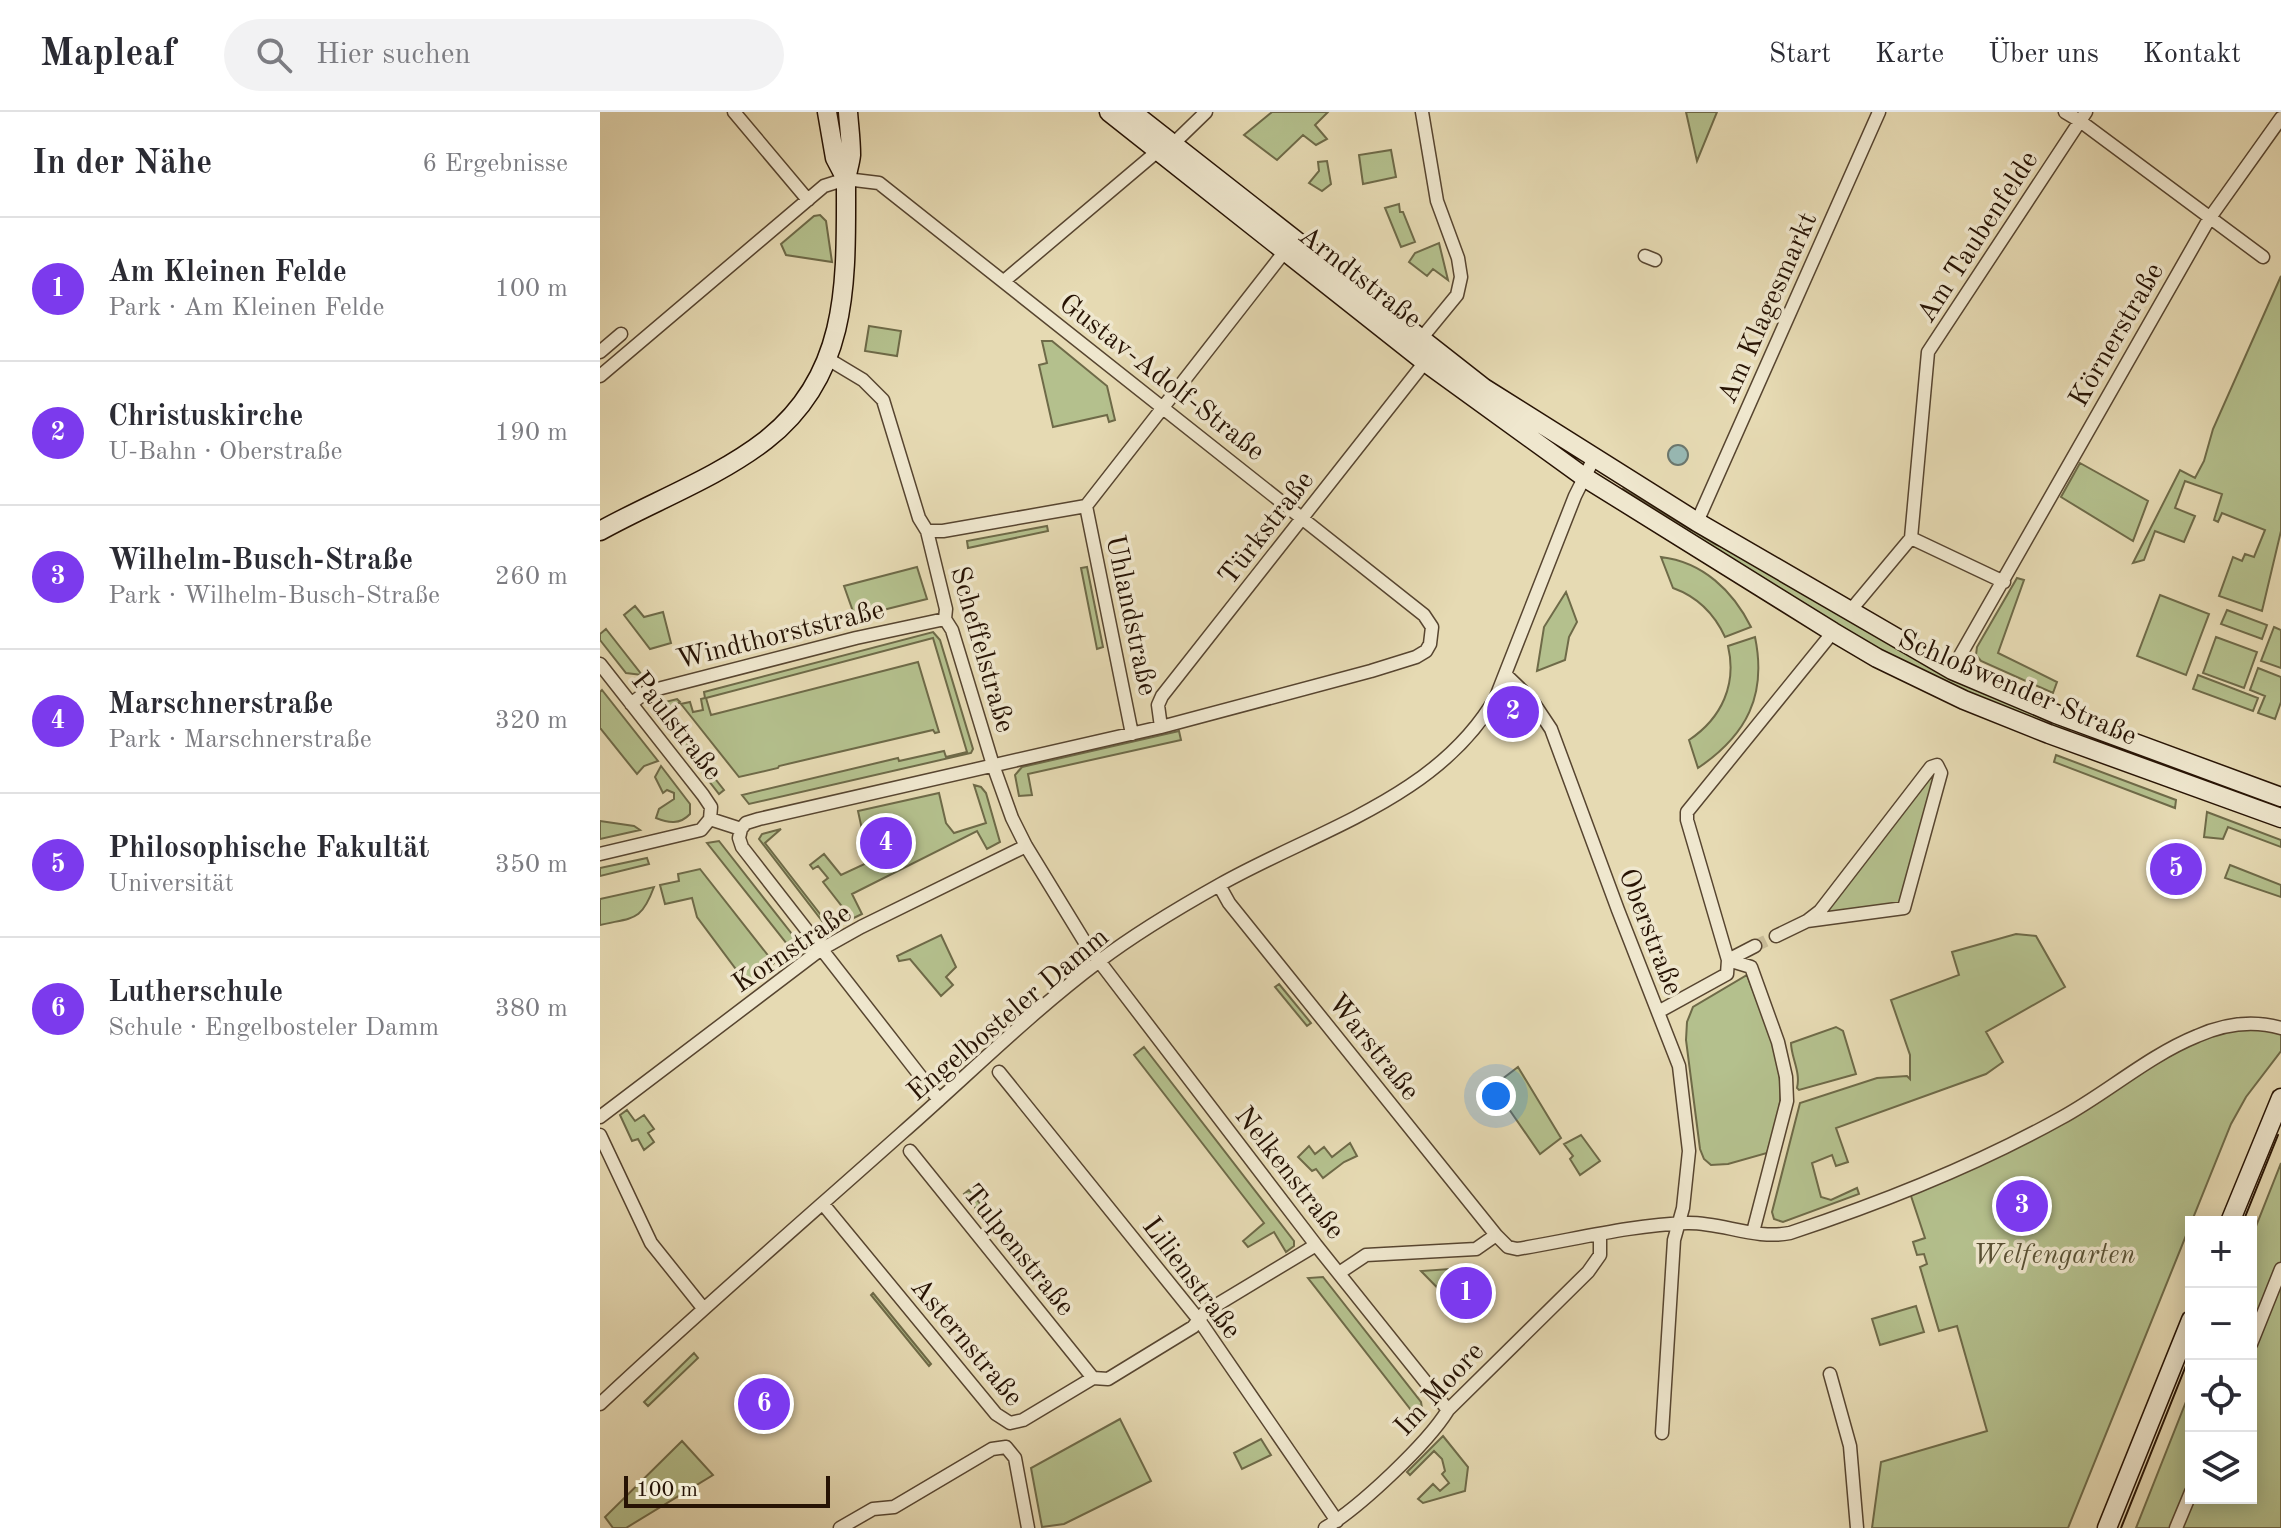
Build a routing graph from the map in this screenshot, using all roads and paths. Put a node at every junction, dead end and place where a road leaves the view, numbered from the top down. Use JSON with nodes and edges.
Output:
{"nodes":[{"id":1,"x":734,"y":112,"type":"edge"},
{"id":2,"x":827,"y":112,"type":"edge"},
{"id":3,"x":848,"y":112,"type":"edge"},
{"id":4,"x":1109,"y":112,"type":"edge"},
{"id":5,"x":1132,"y":112,"type":"edge"},
{"id":6,"x":1206,"y":112,"type":"edge"},
{"id":7,"x":1422,"y":112,"type":"edge"},
{"id":8,"x":1879,"y":112,"type":"edge"},
{"id":9,"x":2065,"y":112,"type":"edge"},
{"id":10,"x":2083,"y":116,"type":"edge"},
{"id":11,"x":2281,"y":118,"type":"edge"},
{"id":12,"x":1166,"y":147,"type":"junction"},
{"id":13,"x":846,"y":179,"type":"junction"},
{"id":14,"x":808,"y":200,"type":"junction"},
{"id":15,"x":2209,"y":219,"type":"junction"},
{"id":16,"x":1285,"y":251,"type":"junction"},
{"id":17,"x":2263,"y":257,"type":"dead end"},
{"id":18,"x":1004,"y":281,"type":"junction"},
{"id":19,"x":621,"y":334,"type":"dead end"},
{"id":20,"x":1420,"y":340,"type":"junction"},
{"id":21,"x":600,"y":352,"type":"edge"},
{"id":22,"x":828,"y":359,"type":"junction"},
{"id":23,"x":1425,"y":362,"type":"junction"},
{"id":24,"x":600,"y":376,"type":"edge"},
{"id":25,"x":1162,"y":407,"type":"junction"},
{"id":26,"x":1594,"y":458,"type":"junction"},
{"id":27,"x":1584,"y":477,"type":"junction"},
{"id":28,"x":1086,"y":506,"type":"junction"},
{"id":29,"x":1304,"y":518,"type":"junction"},
{"id":30,"x":1697,"y":522,"type":"junction"},
{"id":31,"x":600,"y":531,"type":"edge"},
{"id":32,"x":927,"y":531,"type":"junction"},
{"id":33,"x":1911,"y":538,"type":"junction"},
{"id":34,"x":2004,"y":582,"type":"junction"},
{"id":35,"x":1850,"y":611,"type":"junction"},
{"id":36,"x":945,"y":619,"type":"junction"},
{"id":37,"x":1833,"y":632,"type":"junction"},
{"id":38,"x":1960,"y":656,"type":"dead end"},
{"id":39,"x":600,"y":664,"type":"edge"},
{"id":40,"x":1506,"y":675,"type":"junction"},
{"id":41,"x":631,"y":704,"type":"junction"},
{"id":42,"x":1161,"y":727,"type":"junction"},
{"id":43,"x":1132,"y":734,"type":"junction"},
{"id":44,"x":993,"y":765,"type":"junction"},
{"id":45,"x":2281,"y":797,"type":"edge"},
{"id":46,"x":2281,"y":818,"type":"edge"},
{"id":47,"x":710,"y":819,"type":"junction"},
{"id":48,"x":741,"y":829,"type":"junction"},
{"id":49,"x":1026,"y":846,"type":"junction"},
{"id":50,"x":600,"y":854,"type":"edge"},
{"id":51,"x":1219,"y":885,"type":"junction"},
{"id":52,"x":1807,"y":921,"type":"junction"},
{"id":53,"x":1776,"y":936,"type":"tunnel mouth"},
{"id":54,"x":1755,"y":946,"type":"tunnel mouth"},
{"id":55,"x":820,"y":950,"type":"junction"},
{"id":56,"x":1728,"y":960,"type":"junction"},
{"id":57,"x":1098,"y":962,"type":"junction"},
{"id":58,"x":1658,"y":1012,"type":"junction"},
{"id":59,"x":2281,"y":1028,"type":"edge"},
{"id":60,"x":999,"y":1072,"type":"dead end"},
{"id":61,"x":2281,"y":1098,"type":"edge"},
{"id":62,"x":939,"y":1100,"type":"junction"},
{"id":63,"x":600,"y":1117,"type":"edge"},
{"id":64,"x":600,"y":1135,"type":"edge"},
{"id":65,"x":910,"y":1151,"type":"dead end"},
{"id":66,"x":823,"y":1204,"type":"junction"},
{"id":67,"x":2232,"y":1216,"type":"edge"},
{"id":68,"x":1677,"y":1224,"type":"junction"},
{"id":69,"x":1753,"y":1232,"type":"junction"},
{"id":70,"x":1496,"y":1235,"type":"junction"},
{"id":71,"x":1600,"y":1235,"type":"junction"},
{"id":72,"x":1316,"y":1245,"type":"junction"},
{"id":73,"x":2281,"y":1269,"type":"edge"},
{"id":74,"x":1339,"y":1273,"type":"junction"},
{"id":75,"x":703,"y":1308,"type":"junction"},
{"id":76,"x":1199,"y":1320,"type":"junction"},
{"id":77,"x":2257,"y":1329,"type":"edge"},
{"id":78,"x":2185,"y":1335,"type":"edge"},
{"id":79,"x":1830,"y":1374,"type":"dead end"},
{"id":80,"x":1093,"y":1378,"type":"junction"},
{"id":81,"x":600,"y":1404,"type":"edge"},
{"id":82,"x":1448,"y":1410,"type":"junction"},
{"id":83,"x":1010,"y":1423,"type":"junction"},
{"id":84,"x":1662,"y":1433,"type":"dead end"},
{"id":85,"x":1006,"y":1447,"type":"junction"},
{"id":86,"x":2186,"y":1504,"type":"edge"},
{"id":87,"x":1331,"y":1525,"type":"edge"},
{"id":88,"x":840,"y":1528,"type":"edge"},
{"id":89,"x":1028,"y":1528,"type":"edge"},
{"id":90,"x":1857,"y":1528,"type":"edge"},
{"id":91,"x":2107,"y":1528,"type":"edge"},
{"id":92,"x":2176,"y":1528,"type":"edge"}],
"edges":[{"from":1,"to":14,"type":"street"},
{"from":2,"to":13,"type":"main road"},
{"from":3,"to":13,"type":"main road"},
{"from":4,"to":12,"type":"main road","name":"Arndtstraße"},
{"from":5,"to":12,"type":"main road","name":"Arndtstraße"},
{"from":6,"to":12,"type":"street"},
{"from":7,"to":20,"type":"street"},
{"from":8,"to":30,"type":"street","name":"Am Klagesmarkt"},
{"from":9,"to":10,"type":"street"},
{"from":10,"to":15,"type":"street"},
{"from":10,"to":33,"type":"street","name":"Am Taubenfelde"},
{"from":11,"to":15,"type":"street","name":"Körnerstraße"},
{"from":12,"to":16,"type":"main road","name":"Arndtstraße"},
{"from":12,"to":18,"type":"street"},
{"from":12,"to":20,"type":"main road","name":"Arndtstraße"},
{"from":13,"to":14,"type":"street"},
{"from":13,"to":18,"type":"street","name":"Gustav-Adolf-Straße"},
{"from":13,"to":22,"type":"main road"},
{"from":14,"to":24,"type":"street"},
{"from":15,"to":17,"type":"street"},
{"from":15,"to":34,"type":"street","name":"Körnerstraße"},
{"from":16,"to":23,"type":"main road","name":"Arndtstraße"},
{"from":16,"to":25,"type":"street"},
{"from":18,"to":25,"type":"street","name":"Gustav-Adolf-Straße"},
{"from":19,"to":21,"type":"street"},
{"from":20,"to":26,"type":"main road","name":"Arndtstraße"},
{"from":22,"to":31,"type":"main road"},
{"from":22,"to":32,"type":"street","name":"Scheffelstraße"},
{"from":23,"to":27,"type":"main road","name":"Arndtstraße"},
{"from":23,"to":29,"type":"street","name":"Türkstraße"},
{"from":25,"to":28,"type":"street"},
{"from":25,"to":29,"type":"street","name":"Gustav-Adolf-Straße"},
{"from":26,"to":27,"type":"street","name":"Engelbosteler Damm"},
{"from":26,"to":30,"type":"main road","name":"Schloßwender Straße"},
{"from":27,"to":37,"type":"main road","name":"Schloßwender Straße"},
{"from":27,"to":40,"type":"street","name":"Engelbosteler Damm"},
{"from":28,"to":32,"type":"street"},
{"from":28,"to":43,"type":"street","name":"Uhlandstraße"},
{"from":29,"to":42,"type":"street","name":"Türkstraße"},
{"from":29,"to":42,"type":"street","name":"Gustav-Adolf-Straße"},
{"from":30,"to":35,"type":"main road","name":"Schloßwender Straße"},
{"from":32,"to":36,"type":"street","name":"Scheffelstraße"},
{"from":33,"to":34,"type":"street"},
{"from":33,"to":35,"type":"street"},
{"from":34,"to":38,"type":"street","name":"Körnerstraße"},
{"from":35,"to":45,"type":"main road","name":"Schloßwender Straße"},
{"from":36,"to":41,"type":"street","name":"Windthorststraße"},
{"from":36,"to":44,"type":"street","name":"Scheffelstraße"},
{"from":37,"to":46,"type":"main road","name":"Schloßwender Straße"},
{"from":37,"to":56,"type":"street"},
{"from":39,"to":41,"type":"street","name":"Paulstraße"},
{"from":40,"to":51,"type":"street","name":"Engelbosteler Damm"},
{"from":40,"to":58,"type":"street","name":"Oberstraße"},
{"from":41,"to":47,"type":"street","name":"Paulstraße"},
{"from":42,"to":43,"type":"street"},
{"from":43,"to":44,"type":"street"},
{"from":44,"to":48,"type":"street"},
{"from":44,"to":49,"type":"street","name":"Scheffelstraße"},
{"from":47,"to":48,"type":"street"},
{"from":47,"to":50,"type":"street"},
{"from":48,"to":55,"type":"street"},
{"from":49,"to":55,"type":"street","name":"Kornstraße"},
{"from":49,"to":57,"type":"street","name":"Scheffelstraße"},
{"from":51,"to":57,"type":"street","name":"Engelbosteler Damm"},
{"from":51,"to":70,"type":"street","name":"Warstraße"},
{"from":52,"to":52,"type":"street"},
{"from":52,"to":53,"type":"street"},
{"from":54,"to":56,"type":"street"},
{"from":55,"to":62,"type":"street"},
{"from":55,"to":63,"type":"street","name":"Kornstraße"},
{"from":56,"to":58,"type":"street"},
{"from":56,"to":69,"type":"street"},
{"from":57,"to":62,"type":"street","name":"Engelbosteler Damm"},
{"from":57,"to":72,"type":"street","name":"Nelkenstraße"},
{"from":58,"to":68,"type":"street","name":"Oberstraße"},
{"from":59,"to":69,"type":"street"},
{"from":60,"to":76,"type":"street","name":"Lilienstraße"},
{"from":61,"to":67,"type":"main road"},
{"from":62,"to":66,"type":"street","name":"Engelbosteler Damm"},
{"from":64,"to":75,"type":"street"},
{"from":65,"to":80,"type":"street","name":"Tulpenstraße"},
{"from":66,"to":75,"type":"street","name":"Engelbosteler Damm"},
{"from":66,"to":83,"type":"street","name":"Asternstraße"},
{"from":68,"to":69,"type":"street"},
{"from":68,"to":71,"type":"street"},
{"from":68,"to":84,"type":"street","name":"Oberstraße"},
{"from":70,"to":71,"type":"street"},
{"from":70,"to":74,"type":"street"},
{"from":71,"to":82,"type":"street","name":"Im Moore"},
{"from":72,"to":74,"type":"street","name":"Nelkenstraße"},
{"from":72,"to":76,"type":"street"},
{"from":73,"to":77,"type":"street"},
{"from":74,"to":82,"type":"street","name":"Nelkenstraße"},
{"from":75,"to":81,"type":"street","name":"Engelbosteler Damm"},
{"from":76,"to":80,"type":"street"},
{"from":76,"to":87,"type":"street","name":"Lilienstraße"},
{"from":78,"to":91,"type":"main road"},
{"from":79,"to":90,"type":"street"},
{"from":80,"to":83,"type":"street"},
{"from":82,"to":87,"type":"street","name":"Im Moore"},
{"from":83,"to":85,"type":"street","name":"Asternstraße"},
{"from":85,"to":88,"type":"street"},
{"from":85,"to":89,"type":"street","name":"Asternstraße"},
{"from":86,"to":92,"type":"street"}]}
